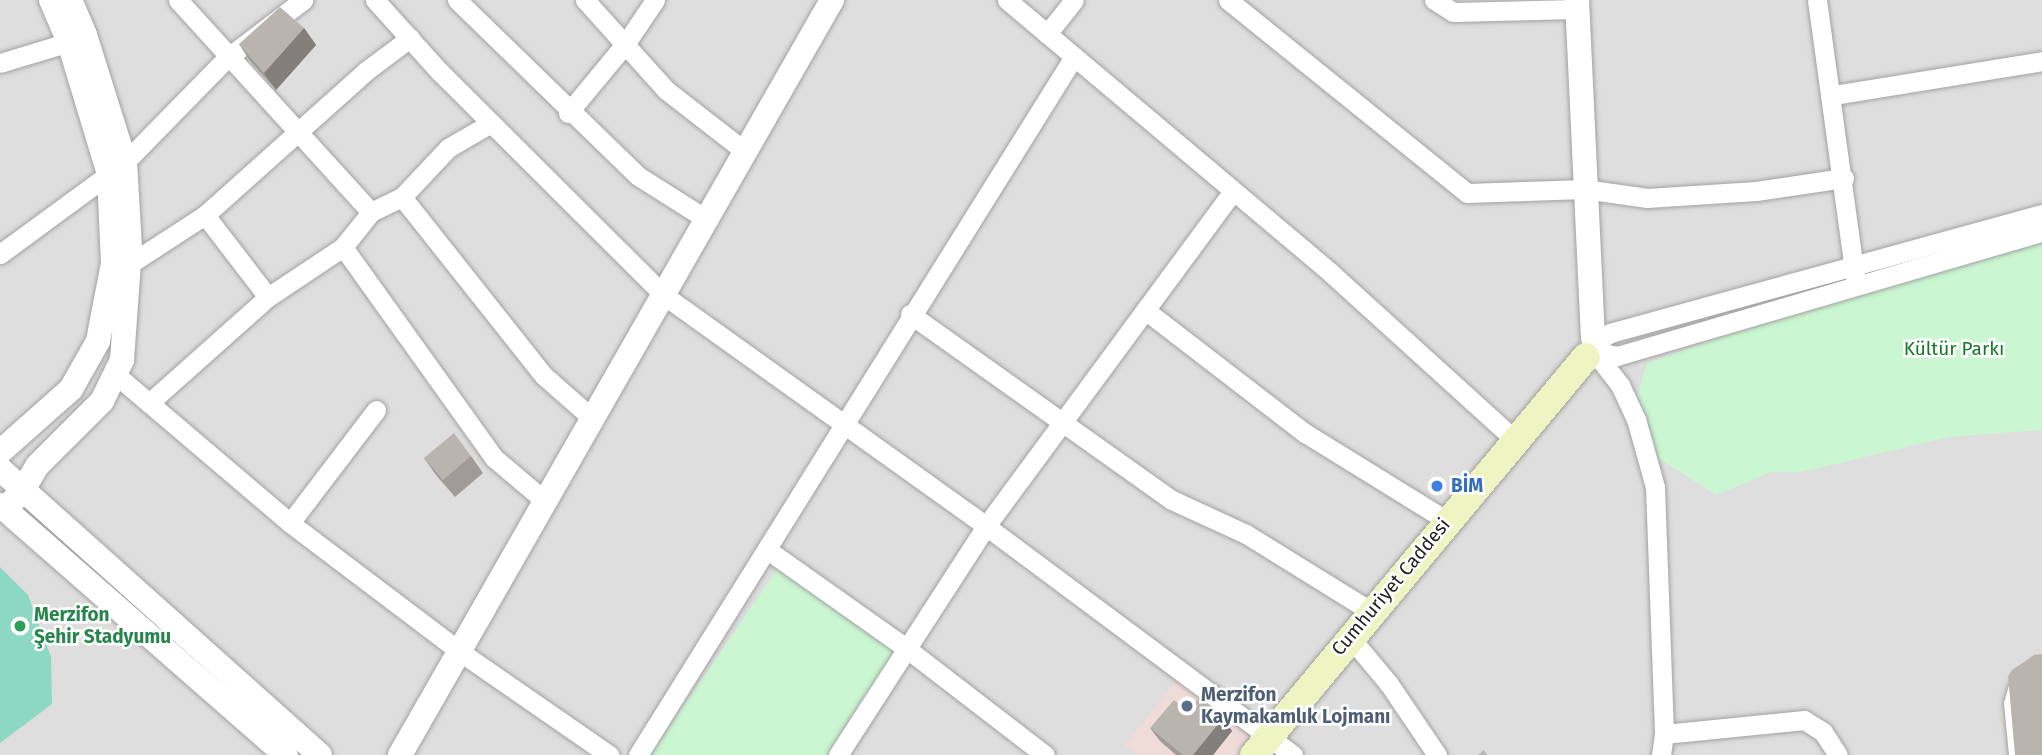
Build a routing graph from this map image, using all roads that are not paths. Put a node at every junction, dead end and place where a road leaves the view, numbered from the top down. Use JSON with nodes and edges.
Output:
{"nodes":[{"id":1,"x":51,"y":0,"type":"edge"},
{"id":2,"x":70,"y":0,"type":"edge"},
{"id":3,"x":303,"y":0,"type":"edge"},
{"id":4,"x":376,"y":0,"type":"edge"},
{"id":5,"x":457,"y":0,"type":"edge"},
{"id":6,"x":585,"y":0,"type":"edge"},
{"id":7,"x":655,"y":0,"type":"edge"},
{"id":8,"x":832,"y":0,"type":"edge"},
{"id":9,"x":1007,"y":0,"type":"edge"},
{"id":10,"x":1074,"y":0,"type":"edge"},
{"id":11,"x":1228,"y":0,"type":"edge"},
{"id":12,"x":1434,"y":0,"type":"edge"},
{"id":13,"x":1817,"y":0,"type":"edge"},
{"id":14,"x":187,"y":3,"type":"edge"},
{"id":15,"x":1577,"y":4,"type":"edge"},
{"id":16,"x":1047,"y":34,"type":"junction"},
{"id":17,"x":410,"y":38,"type":"junction"},
{"id":18,"x":69,"y":42,"type":"junction"},
{"id":19,"x":626,"y":43,"type":"junction"},
{"id":20,"x":227,"y":58,"type":"junction"},
{"id":21,"x":1073,"y":58,"type":"junction"},
{"id":22,"x":2042,"y":61,"type":"edge"},
{"id":23,"x":0,"y":63,"type":"edge"},
{"id":24,"x":1833,"y":94,"type":"junction"},
{"id":25,"x":568,"y":113,"type":"junction"},
{"id":26,"x":491,"y":122,"type":"junction"},
{"id":27,"x":300,"y":129,"type":"junction"},
{"id":28,"x":746,"y":152,"type":"junction"},
{"id":29,"x":117,"y":168,"type":"junction"},
{"id":30,"x":1844,"y":178,"type":"junction"},
{"id":31,"x":1584,"y":189,"type":"junction"},
{"id":32,"x":1233,"y":191,"type":"junction"},
{"id":33,"x":402,"y":197,"type":"junction"},
{"id":34,"x":371,"y":212,"type":"junction"},
{"id":35,"x":2042,"y":214,"type":"edge"},
{"id":36,"x":205,"y":215,"type":"junction"},
{"id":37,"x":708,"y":220,"type":"junction"},
{"id":38,"x":2042,"y":232,"type":"edge"},
{"id":39,"x":342,"y":247,"type":"junction"},
{"id":40,"x":0,"y":254,"type":"edge"},
{"id":41,"x":128,"y":265,"type":"junction"},
{"id":42,"x":1854,"y":265,"type":"junction"},
{"id":43,"x":1857,"y":286,"type":"junction"},
{"id":44,"x":665,"y":296,"type":"junction"},
{"id":45,"x":268,"y":297,"type":"junction"},
{"id":46,"x":1146,"y":310,"type":"junction"},
{"id":47,"x":910,"y":314,"type":"junction"},
{"id":48,"x":1596,"y":349,"type":"junction"},
{"id":49,"x":115,"y":374,"type":"junction"},
{"id":50,"x":149,"y":403,"type":"junction"},
{"id":51,"x":376,"y":410,"type":"dead end"},
{"id":52,"x":593,"y":419,"type":"junction"},
{"id":53,"x":1063,"y":422,"type":"junction"},
{"id":54,"x":844,"y":427,"type":"junction"},
{"id":55,"x":1514,"y":439,"type":"junction"},
{"id":56,"x":0,"y":452,"type":"edge"},
{"id":57,"x":0,"y":469,"type":"edge"},
{"id":58,"x":9,"y":502,"type":"edge"},
{"id":59,"x":546,"y":502,"type":"junction"},
{"id":60,"x":1446,"y":520,"type":"junction"},
{"id":61,"x":290,"y":523,"type":"junction"},
{"id":62,"x":986,"y":526,"type":"junction"},
{"id":63,"x":769,"y":551,"type":"junction"},
{"id":64,"x":1370,"y":611,"type":"junction"},
{"id":65,"x":1349,"y":636,"type":"junction"},
{"id":66,"x":906,"y":648,"type":"junction"},
{"id":67,"x":459,"y":651,"type":"junction"},
{"id":68,"x":2022,"y":675,"type":"edge"},
{"id":69,"x":1664,"y":734,"type":"junction"},
{"id":70,"x":1261,"y":746,"type":"edge"},
{"id":71,"x":286,"y":755,"type":"edge"},
{"id":72,"x":320,"y":755,"type":"edge"},
{"id":73,"x":400,"y":755,"type":"edge"},
{"id":74,"x":609,"y":755,"type":"edge"},
{"id":75,"x":638,"y":755,"type":"edge"},
{"id":76,"x":838,"y":755,"type":"edge"},
{"id":77,"x":1045,"y":755,"type":"edge"},
{"id":78,"x":1293,"y":755,"type":"edge"},
{"id":79,"x":1437,"y":755,"type":"edge"},
{"id":80,"x":1661,"y":755,"type":"edge"},
{"id":81,"x":1838,"y":755,"type":"edge"},
{"id":82,"x":2014,"y":755,"type":"edge"}],
"edges":[{"from":1,"to":18,"type":"street"},
{"from":2,"to":29,"type":"street"},
{"from":3,"to":20,"type":"street"},
{"from":4,"to":17,"type":"street"},
{"from":5,"to":25,"type":"street"},
{"from":6,"to":19,"type":"street"},
{"from":7,"to":19,"type":"street"},
{"from":8,"to":28,"type":"street"},
{"from":9,"to":16,"type":"street"},
{"from":10,"to":16,"type":"street"},
{"from":11,"to":31,"type":"street"},
{"from":12,"to":15,"type":"street"},
{"from":13,"to":24,"type":"street"},
{"from":14,"to":20,"type":"street"},
{"from":15,"to":31,"type":"street"},
{"from":16,"to":21,"type":"street"},
{"from":17,"to":26,"type":"street"},
{"from":17,"to":27,"type":"street"},
{"from":18,"to":23,"type":"street"},
{"from":18,"to":29,"type":"street"},
{"from":19,"to":25,"type":"street"},
{"from":19,"to":28,"type":"street"},
{"from":20,"to":27,"type":"street"},
{"from":20,"to":29,"type":"street"},
{"from":21,"to":32,"type":"street"},
{"from":21,"to":47,"type":"street"},
{"from":22,"to":24,"type":"street"},
{"from":24,"to":30,"type":"street"},
{"from":25,"to":37,"type":"street"},
{"from":26,"to":33,"type":"street"},
{"from":26,"to":44,"type":"street"},
{"from":27,"to":34,"type":"street"},
{"from":27,"to":36,"type":"street"},
{"from":28,"to":37,"type":"street"},
{"from":29,"to":40,"type":"street"},
{"from":29,"to":41,"type":"street"},
{"from":29,"to":56,"type":"street"},
{"from":30,"to":31,"type":"street"},
{"from":30,"to":42,"type":"street"},
{"from":31,"to":48,"type":"street"},
{"from":32,"to":46,"type":"street"},
{"from":32,"to":55,"type":"street"},
{"from":33,"to":34,"type":"street"},
{"from":33,"to":52,"type":"street"},
{"from":34,"to":39,"type":"street"},
{"from":35,"to":42,"type":"street"},
{"from":36,"to":41,"type":"street"},
{"from":36,"to":45,"type":"street"},
{"from":37,"to":44,"type":"street"},
{"from":38,"to":43,"type":"street"},
{"from":39,"to":45,"type":"street"},
{"from":39,"to":59,"type":"street"},
{"from":41,"to":49,"type":"street"},
{"from":42,"to":43,"type":"street"},
{"from":42,"to":48,"type":"street"},
{"from":43,"to":48,"type":"street"},
{"from":44,"to":52,"type":"street"},
{"from":44,"to":54,"type":"street"},
{"from":45,"to":50,"type":"street"},
{"from":46,"to":53,"type":"street"},
{"from":46,"to":60,"type":"street"},
{"from":47,"to":53,"type":"street"},
{"from":47,"to":54,"type":"street"},
{"from":48,"to":55,"type":"main road","name":"Cumhuriyet Caddesi"},
{"from":48,"to":69,"type":"street"},
{"from":49,"to":50,"type":"street"},
{"from":49,"to":58,"type":"street"},
{"from":50,"to":61,"type":"street"},
{"from":51,"to":61,"type":"street"},
{"from":52,"to":59,"type":"street"},
{"from":53,"to":62,"type":"street"},
{"from":53,"to":64,"type":"street"},
{"from":54,"to":62,"type":"street"},
{"from":54,"to":63,"type":"street"},
{"from":55,"to":60,"type":"main road","name":"Cumhuriyet Caddesi"},
{"from":57,"to":58,"type":"street"},
{"from":58,"to":71,"type":"street"},
{"from":58,"to":72,"type":"street"},
{"from":59,"to":67,"type":"street"},
{"from":60,"to":64,"type":"main road","name":"Cumhuriyet Caddesi"},
{"from":61,"to":67,"type":"street"},
{"from":62,"to":66,"type":"street"},
{"from":62,"to":70,"type":"street"},
{"from":63,"to":66,"type":"street"},
{"from":63,"to":75,"type":"street"},
{"from":64,"to":65,"type":"main road","name":"Cumhuriyet Caddesi"},
{"from":65,"to":70,"type":"main road","name":"Cumhuriyet Caddesi"},
{"from":65,"to":79,"type":"street"},
{"from":66,"to":76,"type":"street"},
{"from":66,"to":77,"type":"street"},
{"from":67,"to":73,"type":"street"},
{"from":67,"to":74,"type":"street"},
{"from":68,"to":82,"type":"lane"},
{"from":69,"to":80,"type":"street"},
{"from":69,"to":81,"type":"street"},
{"from":70,"to":78,"type":"street"}]}
